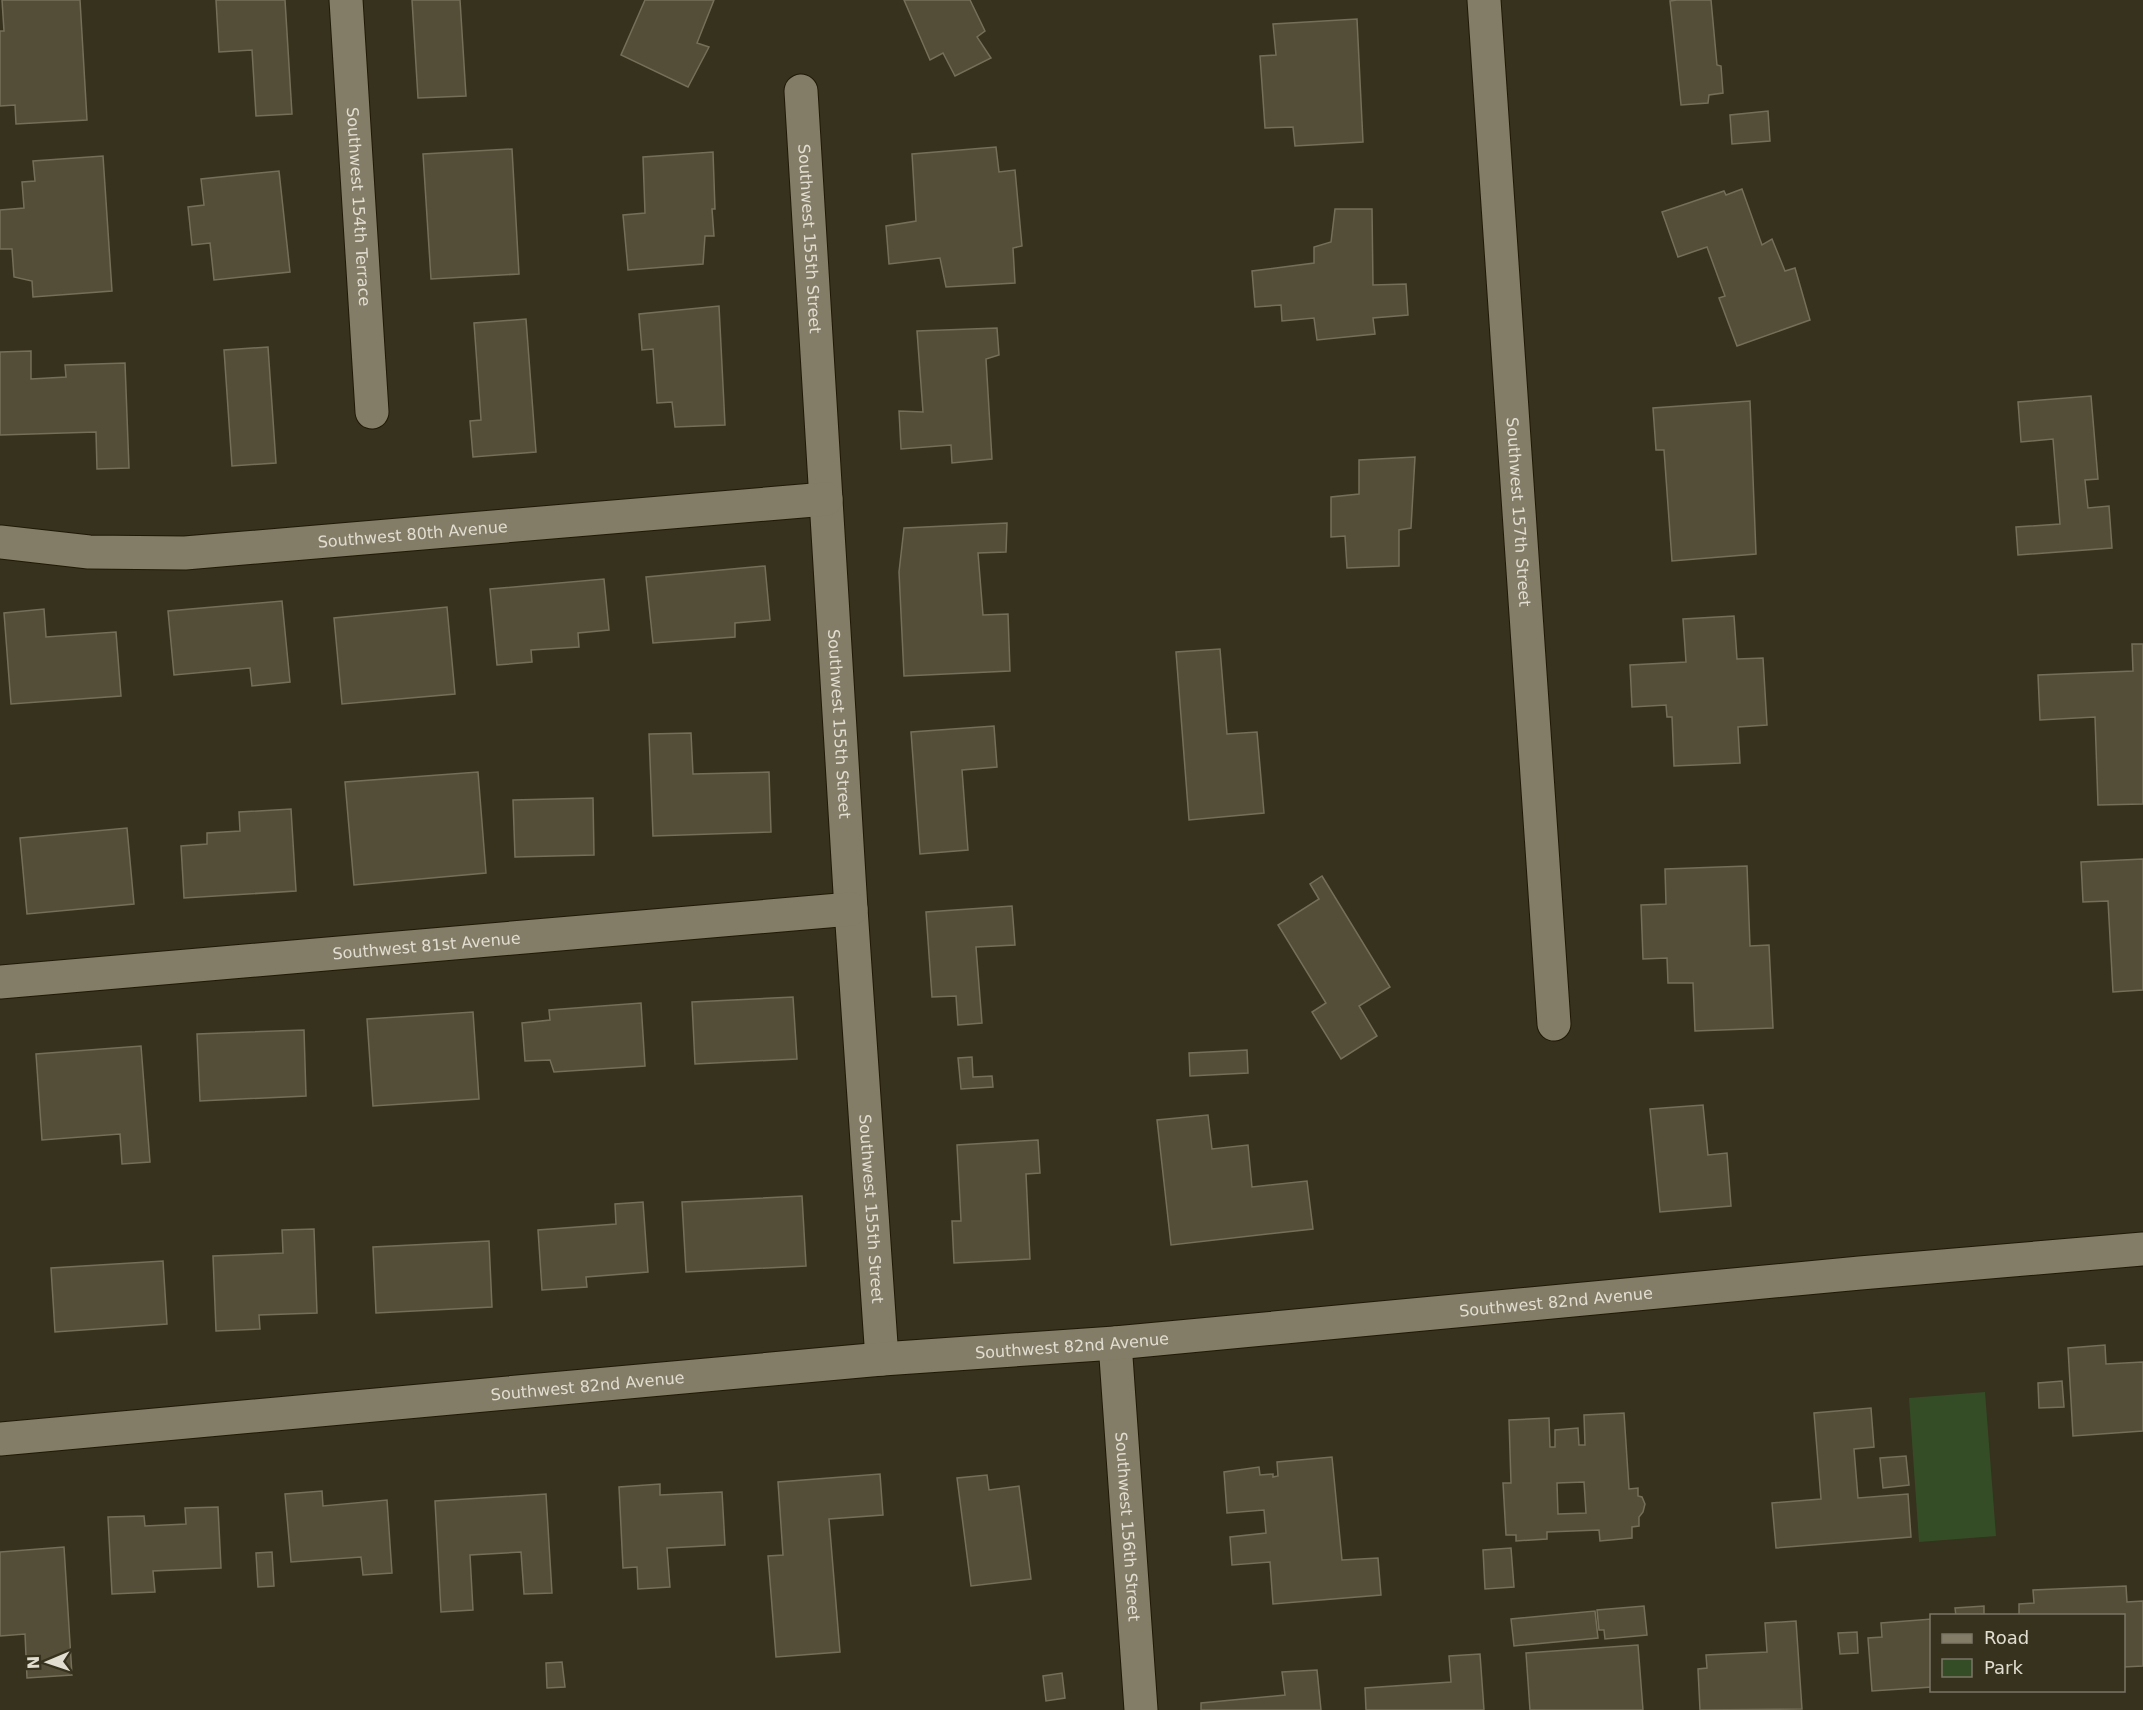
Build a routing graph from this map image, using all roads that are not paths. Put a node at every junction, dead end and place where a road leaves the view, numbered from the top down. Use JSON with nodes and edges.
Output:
{"nodes":[{"id":1,"x":346,"y":0,"type":"edge"},
{"id":2,"x":1484,"y":0,"type":"edge"},
{"id":3,"x":801,"y":90,"type":"dead end"},
{"id":4,"x":372,"y":412,"type":"dead end"},
{"id":5,"x":826,"y":499,"type":"junction"},
{"id":6,"x":0,"y":542,"type":"edge"},
{"id":7,"x":851,"y":909,"type":"junction"},
{"id":8,"x":0,"y":982,"type":"edge"},
{"id":9,"x":1554,"y":1024,"type":"dead end"},
{"id":10,"x":2143,"y":1249,"type":"edge"},
{"id":11,"x":1115,"y":1343,"type":"junction"},
{"id":12,"x":882,"y":1359,"type":"junction"},
{"id":13,"x":0,"y":1439,"type":"edge"},
{"id":14,"x":1141,"y":1710,"type":"edge"}],
"edges":[{"from":1,"to":4,"type":"street","name":"Southwest 154th Terrace"},
{"from":2,"to":9,"type":"street","name":"Southwest 157th Street"},
{"from":3,"to":5,"type":"street","name":"Southwest 155th Street"},
{"from":5,"to":6,"type":"street","name":"Southwest 80th Avenue"},
{"from":5,"to":7,"type":"street","name":"Southwest 155th Street"},
{"from":7,"to":8,"type":"street","name":"Southwest 81st Avenue"},
{"from":7,"to":12,"type":"street","name":"Southwest 155th Street"},
{"from":10,"to":11,"type":"street","name":"Southwest 82nd Avenue"},
{"from":11,"to":12,"type":"street","name":"Southwest 82nd Avenue"},
{"from":11,"to":14,"type":"street","name":"Southwest 156th Street"},
{"from":12,"to":13,"type":"street","name":"Southwest 82nd Avenue"}]}
